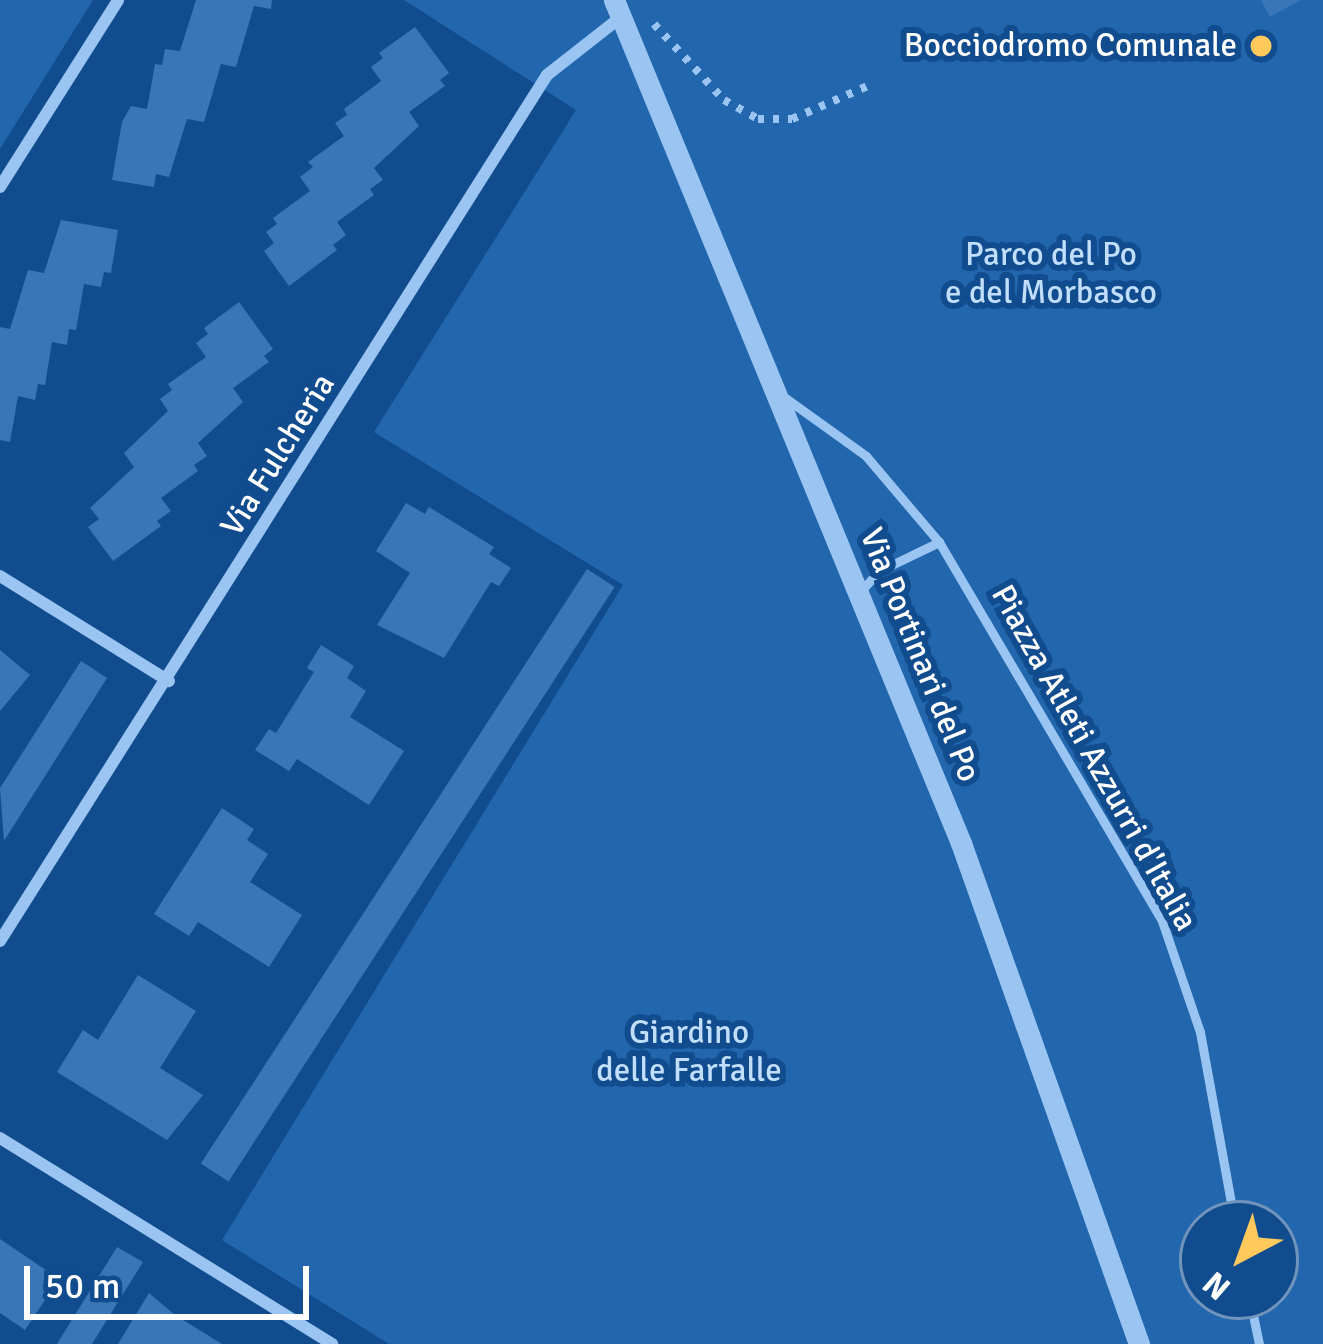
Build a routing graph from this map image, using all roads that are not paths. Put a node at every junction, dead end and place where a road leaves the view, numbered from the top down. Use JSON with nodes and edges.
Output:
{"nodes":[{"id":1,"x":118,"y":0,"type":"edge"},
{"id":2,"x":617,"y":9,"type":"edge"},
{"id":3,"x":0,"y":187,"type":"edge"},
{"id":4,"x":777,"y":392,"type":"junction"},
{"id":5,"x":939,"y":542,"type":"junction"},
{"id":6,"x":0,"y":576,"type":"edge"},
{"id":7,"x":860,"y":592,"type":"junction"},
{"id":8,"x":169,"y":681,"type":"junction"},
{"id":9,"x":0,"y":941,"type":"edge"},
{"id":10,"x":0,"y":1138,"type":"edge"},
{"id":11,"x":1231,"y":1200,"type":"edge"},
{"id":12,"x":332,"y":1344,"type":"edge"},
{"id":13,"x":1139,"y":1344,"type":"edge"}],
"edges":[{"from":1,"to":3,"type":"street"},
{"from":2,"to":4,"type":"street","name":"Via Portinari del Po"},
{"from":2,"to":8,"type":"street","name":"Via Fulcheria"},
{"from":4,"to":5,"type":"lane","name":"Piazza Atleti Azzurri d'Italia"},
{"from":4,"to":7,"type":"street","name":"Via Portinari del Po"},
{"from":5,"to":7,"type":"lane"},
{"from":5,"to":11,"type":"lane","name":"Piazza Atleti Azzurri d'Italia"},
{"from":6,"to":8,"type":"street"},
{"from":7,"to":13,"type":"street","name":"Via Portinari del Po"},
{"from":8,"to":9,"type":"street","name":"Via Fulcheria"},
{"from":10,"to":12,"type":"street"}]}
